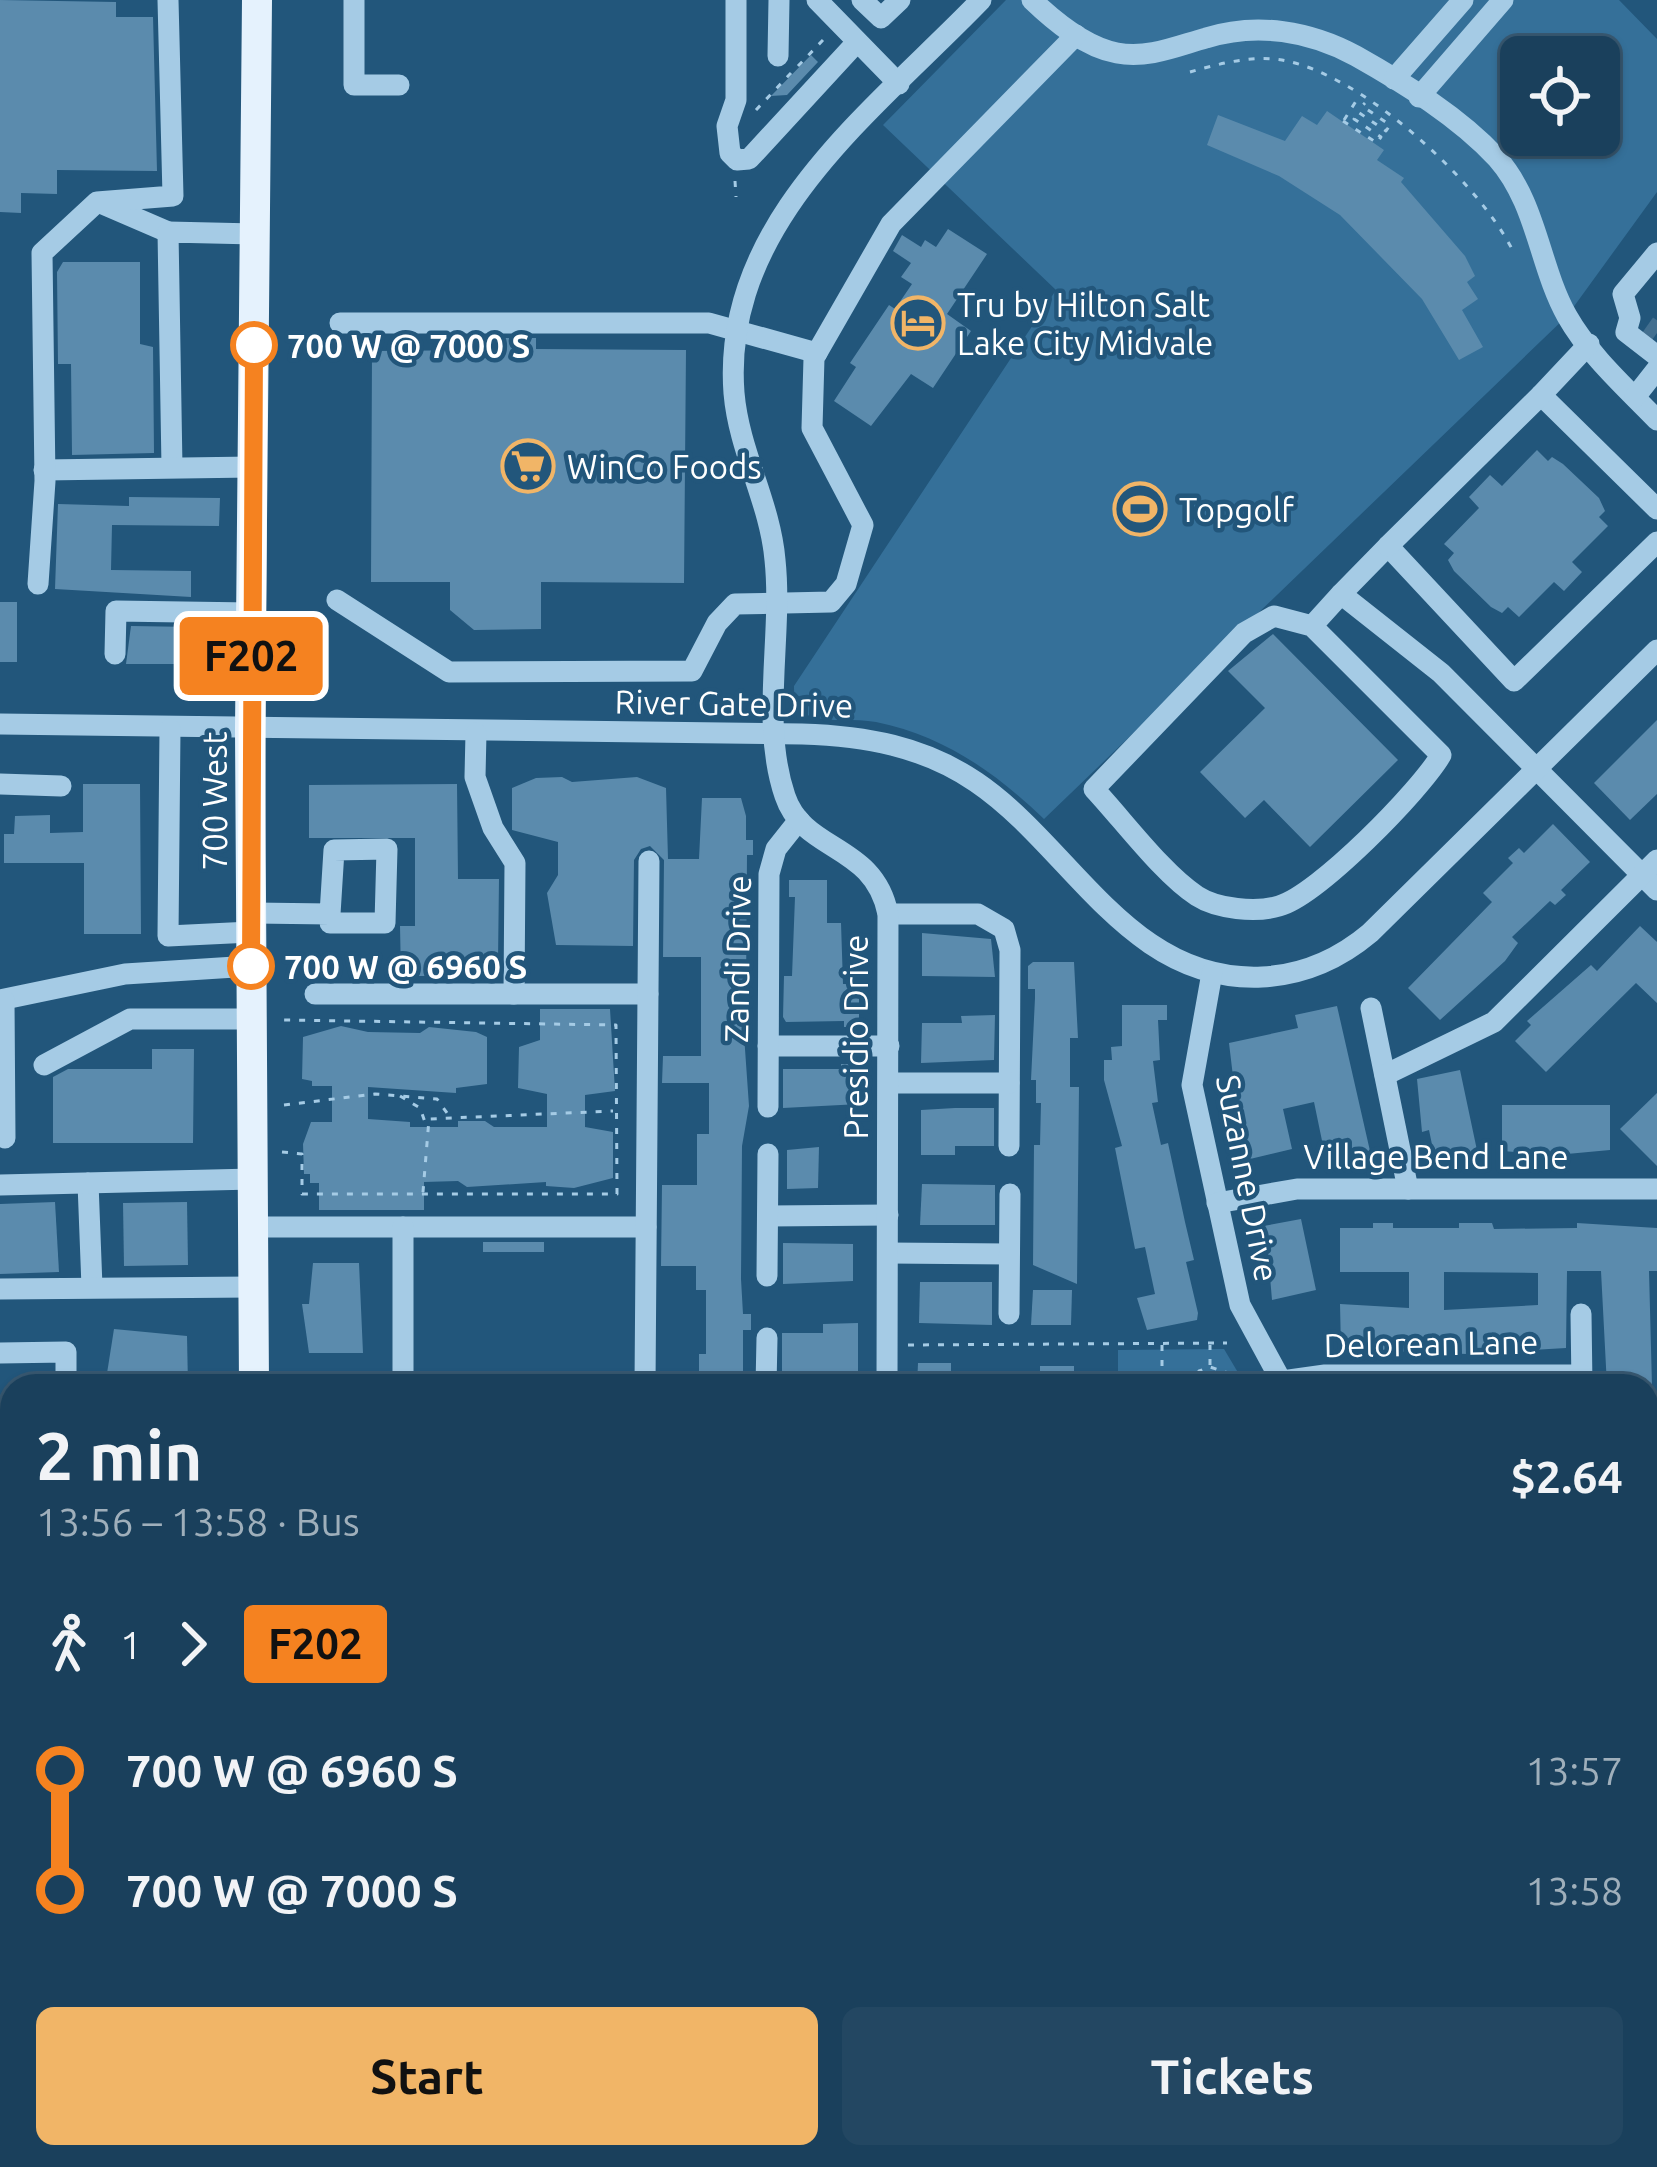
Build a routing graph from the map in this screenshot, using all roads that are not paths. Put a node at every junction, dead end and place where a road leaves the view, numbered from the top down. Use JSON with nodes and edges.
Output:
{"nodes":[{"id":1,"x":168,"y":0,"type":"edge"},
{"id":2,"x":257,"y":0,"type":"edge"},
{"id":3,"x":354,"y":0,"type":"edge"},
{"id":4,"x":736,"y":0,"type":"edge"},
{"id":5,"x":779,"y":0,"type":"edge"},
{"id":6,"x":817,"y":0,"type":"edge"},
{"id":7,"x":862,"y":0,"type":"edge"},
{"id":8,"x":900,"y":0,"type":"edge"},
{"id":9,"x":980,"y":0,"type":"edge"},
{"id":10,"x":1033,"y":0,"type":"edge"},
{"id":11,"x":1463,"y":0,"type":"edge"},
{"id":12,"x":1503,"y":0,"type":"edge"},
{"id":13,"x":1076,"y":35,"type":"junction"},
{"id":14,"x":857,"y":42,"type":"junction"},
{"id":15,"x":778,"y":56,"type":"dead end"},
{"id":16,"x":1394,"y":80,"type":"junction"},
{"id":17,"x":899,"y":84,"type":"junction"},
{"id":18,"x":399,"y":85,"type":"dead end"},
{"id":19,"x":1419,"y":97,"type":"junction"},
{"id":20,"x":97,"y":202,"type":"junction"},
{"id":21,"x":168,"y":232,"type":"junction"},
{"id":22,"x":255,"y":234,"type":"junction"},
{"id":23,"x":1657,"y":253,"type":"edge"},
{"id":24,"x":340,"y":323,"type":"dead end"},
{"id":25,"x":736,"y":329,"type":"junction"},
{"id":26,"x":1588,"y":344,"type":"junction"},
{"id":27,"x":817,"y":353,"type":"junction"},
{"id":28,"x":1657,"y":356,"type":"edge"},
{"id":29,"x":1657,"y":369,"type":"edge"},
{"id":30,"x":1541,"y":395,"type":"junction"},
{"id":31,"x":1634,"y":397,"type":"junction"},
{"id":32,"x":1657,"y":420,"type":"edge"},
{"id":33,"x":172,"y":467,"type":"junction"},
{"id":34,"x":253,"y":467,"type":"junction"},
{"id":35,"x":44,"y":470,"type":"junction"},
{"id":36,"x":1657,"y":509,"type":"edge"},
{"id":37,"x":1657,"y":542,"type":"edge"},
{"id":38,"x":1388,"y":546,"type":"junction"},
{"id":39,"x":38,"y":584,"type":"dead end"},
{"id":40,"x":1341,"y":594,"type":"junction"},
{"id":41,"x":337,"y":600,"type":"dead end"},
{"id":42,"x":777,"y":604,"type":"junction"},
{"id":43,"x":251,"y":613,"type":"junction"},
{"id":44,"x":1312,"y":626,"type":"junction"},
{"id":45,"x":1657,"y":650,"type":"edge"},
{"id":46,"x":115,"y":654,"type":"dead end"},
{"id":47,"x":0,"y":724,"type":"edge"},
{"id":48,"x":170,"y":729,"type":"junction"},
{"id":49,"x":250,"y":730,"type":"junction"},
{"id":50,"x":476,"y":733,"type":"junction"},
{"id":51,"x":776,"y":734,"type":"junction"},
{"id":52,"x":1538,"y":769,"type":"junction"},
{"id":53,"x":0,"y":784,"type":"edge"},
{"id":54,"x":61,"y":785,"type":"dead end"},
{"id":55,"x":799,"y":820,"type":"junction"},
{"id":56,"x":649,"y":861,"type":"dead end"},
{"id":57,"x":1652,"y":875,"type":"edge"},
{"id":58,"x":330,"y":914,"type":"dead end"},
{"id":59,"x":888,"y":914,"type":"junction"},
{"id":60,"x":251,"y":922,"type":"junction"},
{"id":61,"x":251,"y":966,"type":"junction"},
{"id":62,"x":1212,"y":973,"type":"junction"},
{"id":63,"x":314,"y":994,"type":"dead end"},
{"id":64,"x":514,"y":994,"type":"junction"},
{"id":65,"x":648,"y":994,"type":"junction"},
{"id":66,"x":2,"y":1000,"type":"edge"},
{"id":67,"x":1371,"y":1008,"type":"dead end"},
{"id":68,"x":252,"y":1019,"type":"junction"},
{"id":69,"x":768,"y":1046,"type":"junction"},
{"id":70,"x":889,"y":1046,"type":"junction"},
{"id":71,"x":44,"y":1065,"type":"dead end"},
{"id":72,"x":1384,"y":1075,"type":"junction"},
{"id":73,"x":889,"y":1083,"type":"junction"},
{"id":74,"x":1009,"y":1083,"type":"junction"},
{"id":75,"x":768,"y":1107,"type":"dead end"},
{"id":76,"x":5,"y":1138,"type":"dead end"},
{"id":77,"x":1010,"y":1146,"type":"dead end"},
{"id":78,"x":768,"y":1154,"type":"dead end"},
{"id":79,"x":253,"y":1179,"type":"junction"},
{"id":80,"x":88,"y":1183,"type":"junction"},
{"id":81,"x":0,"y":1185,"type":"edge"},
{"id":82,"x":1408,"y":1189,"type":"junction"},
{"id":83,"x":1657,"y":1189,"type":"edge"},
{"id":84,"x":1010,"y":1194,"type":"dead end"},
{"id":85,"x":1217,"y":1203,"type":"junction"},
{"id":86,"x":888,"y":1215,"type":"junction"},
{"id":87,"x":768,"y":1216,"type":"junction"},
{"id":88,"x":253,"y":1227,"type":"junction"},
{"id":89,"x":403,"y":1227,"type":"junction"},
{"id":90,"x":646,"y":1227,"type":"junction"},
{"id":91,"x":888,"y":1253,"type":"junction"},
{"id":92,"x":1009,"y":1254,"type":"junction"},
{"id":93,"x":767,"y":1276,"type":"dead end"},
{"id":94,"x":92,"y":1287,"type":"junction"},
{"id":95,"x":254,"y":1287,"type":"junction"},
{"id":96,"x":0,"y":1288,"type":"edge"},
{"id":97,"x":1009,"y":1314,"type":"dead end"},
{"id":98,"x":1581,"y":1314,"type":"dead end"},
{"id":99,"x":766,"y":1338,"type":"dead end"},
{"id":100,"x":0,"y":1353,"type":"edge"},
{"id":101,"x":66,"y":1374,"type":"edge"},
{"id":102,"x":254,"y":1374,"type":"edge"},
{"id":103,"x":403,"y":1374,"type":"edge"},
{"id":104,"x":645,"y":1374,"type":"edge"},
{"id":105,"x":766,"y":1374,"type":"edge"},
{"id":106,"x":887,"y":1374,"type":"edge"},
{"id":107,"x":1278,"y":1374,"type":"edge"},
{"id":108,"x":1582,"y":1374,"type":"edge"}],
"edges":[{"from":1,"to":20,"type":"street"},
{"from":2,"to":22,"type":"main road","name":"700 West"},
{"from":3,"to":18,"type":"street"},
{"from":4,"to":14,"type":"street"},
{"from":5,"to":15,"type":"street"},
{"from":6,"to":14,"type":"street"},
{"from":7,"to":8,"type":"street"},
{"from":9,"to":17,"type":"street"},
{"from":10,"to":13,"type":"street"},
{"from":11,"to":16,"type":"street"},
{"from":12,"to":19,"type":"street"},
{"from":13,"to":16,"type":"street"},
{"from":13,"to":27,"type":"street"},
{"from":14,"to":17,"type":"street"},
{"from":16,"to":19,"type":"street"},
{"from":17,"to":25,"type":"street"},
{"from":19,"to":26,"type":"street"},
{"from":20,"to":21,"type":"street"},
{"from":20,"to":35,"type":"street"},
{"from":21,"to":22,"type":"street"},
{"from":21,"to":33,"type":"street"},
{"from":22,"to":34,"type":"main road","name":"700 West"},
{"from":23,"to":28,"type":"street"},
{"from":24,"to":25,"type":"street"},
{"from":25,"to":27,"type":"street"},
{"from":25,"to":42,"type":"street"},
{"from":26,"to":30,"type":"street"},
{"from":26,"to":31,"type":"street"},
{"from":27,"to":42,"type":"street"},
{"from":29,"to":31,"type":"street"},
{"from":30,"to":36,"type":"street"},
{"from":30,"to":38,"type":"street"},
{"from":31,"to":32,"type":"street"},
{"from":33,"to":34,"type":"street"},
{"from":33,"to":35,"type":"street"},
{"from":34,"to":43,"type":"main road","name":"700 West"},
{"from":35,"to":39,"type":"street"},
{"from":37,"to":38,"type":"street"},
{"from":38,"to":40,"type":"street"},
{"from":40,"to":44,"type":"street"},
{"from":40,"to":52,"type":"street"},
{"from":41,"to":42,"type":"street"},
{"from":42,"to":51,"type":"street"},
{"from":43,"to":46,"type":"street"},
{"from":43,"to":49,"type":"main road","name":"700 West"},
{"from":44,"to":44,"type":"street"},
{"from":45,"to":52,"type":"street","name":"River Gate Drive"},
{"from":47,"to":48,"type":"street","name":"River Gate Drive"},
{"from":48,"to":49,"type":"street","name":"River Gate Drive"},
{"from":48,"to":60,"type":"street"},
{"from":49,"to":50,"type":"street","name":"River Gate Drive"},
{"from":49,"to":60,"type":"main road","name":"700 West"},
{"from":50,"to":51,"type":"street","name":"River Gate Drive"},
{"from":50,"to":64,"type":"street"},
{"from":51,"to":55,"type":"street"},
{"from":51,"to":62,"type":"street","name":"River Gate Drive"},
{"from":52,"to":57,"type":"street"},
{"from":52,"to":62,"type":"street","name":"River Gate Drive"},
{"from":53,"to":54,"type":"street"},
{"from":55,"to":59,"type":"street","name":"Presidio Drive"},
{"from":55,"to":69,"type":"street","name":"Zandi Drive"},
{"from":56,"to":65,"type":"street"},
{"from":57,"to":72,"type":"street"},
{"from":58,"to":60,"type":"street"},
{"from":59,"to":70,"type":"street","name":"Presidio Drive"},
{"from":59,"to":74,"type":"street"},
{"from":60,"to":61,"type":"main road","name":"700 West"},
{"from":61,"to":66,"type":"street"},
{"from":61,"to":68,"type":"main road","name":"700 West"},
{"from":62,"to":85,"type":"street","name":"Suzanne Drive"},
{"from":63,"to":64,"type":"street"},
{"from":64,"to":65,"type":"street"},
{"from":65,"to":90,"type":"street"},
{"from":66,"to":76,"type":"street"},
{"from":67,"to":72,"type":"street"},
{"from":68,"to":71,"type":"street"},
{"from":68,"to":79,"type":"main road","name":"700 West"},
{"from":69,"to":70,"type":"street"},
{"from":69,"to":75,"type":"street","name":"Zandi Drive"},
{"from":70,"to":73,"type":"street","name":"Presidio Drive"},
{"from":72,"to":82,"type":"street"},
{"from":73,"to":74,"type":"street"},
{"from":73,"to":86,"type":"street","name":"Presidio Drive"},
{"from":74,"to":77,"type":"street"},
{"from":78,"to":87,"type":"street"},
{"from":79,"to":80,"type":"street"},
{"from":79,"to":88,"type":"main road","name":"700 West"},
{"from":80,"to":81,"type":"street"},
{"from":80,"to":94,"type":"street"},
{"from":82,"to":83,"type":"street","name":"Village Bend Lane"},
{"from":82,"to":85,"type":"street","name":"Village Bend Lane"},
{"from":84,"to":92,"type":"street"},
{"from":85,"to":107,"type":"street","name":"Suzanne Drive"},
{"from":86,"to":87,"type":"street"},
{"from":86,"to":91,"type":"street","name":"Presidio Drive"},
{"from":87,"to":93,"type":"street"},
{"from":88,"to":89,"type":"street"},
{"from":88,"to":95,"type":"main road","name":"700 West"},
{"from":89,"to":90,"type":"street"},
{"from":89,"to":103,"type":"street"},
{"from":90,"to":104,"type":"street"},
{"from":91,"to":92,"type":"street"},
{"from":91,"to":106,"type":"street","name":"Presidio Drive"},
{"from":92,"to":97,"type":"street"},
{"from":94,"to":95,"type":"street"},
{"from":94,"to":96,"type":"street"},
{"from":95,"to":102,"type":"main road","name":"700 West"},
{"from":98,"to":108,"type":"street","name":"Delorean Lane"},
{"from":99,"to":105,"type":"street"},
{"from":100,"to":101,"type":"street"}]}
